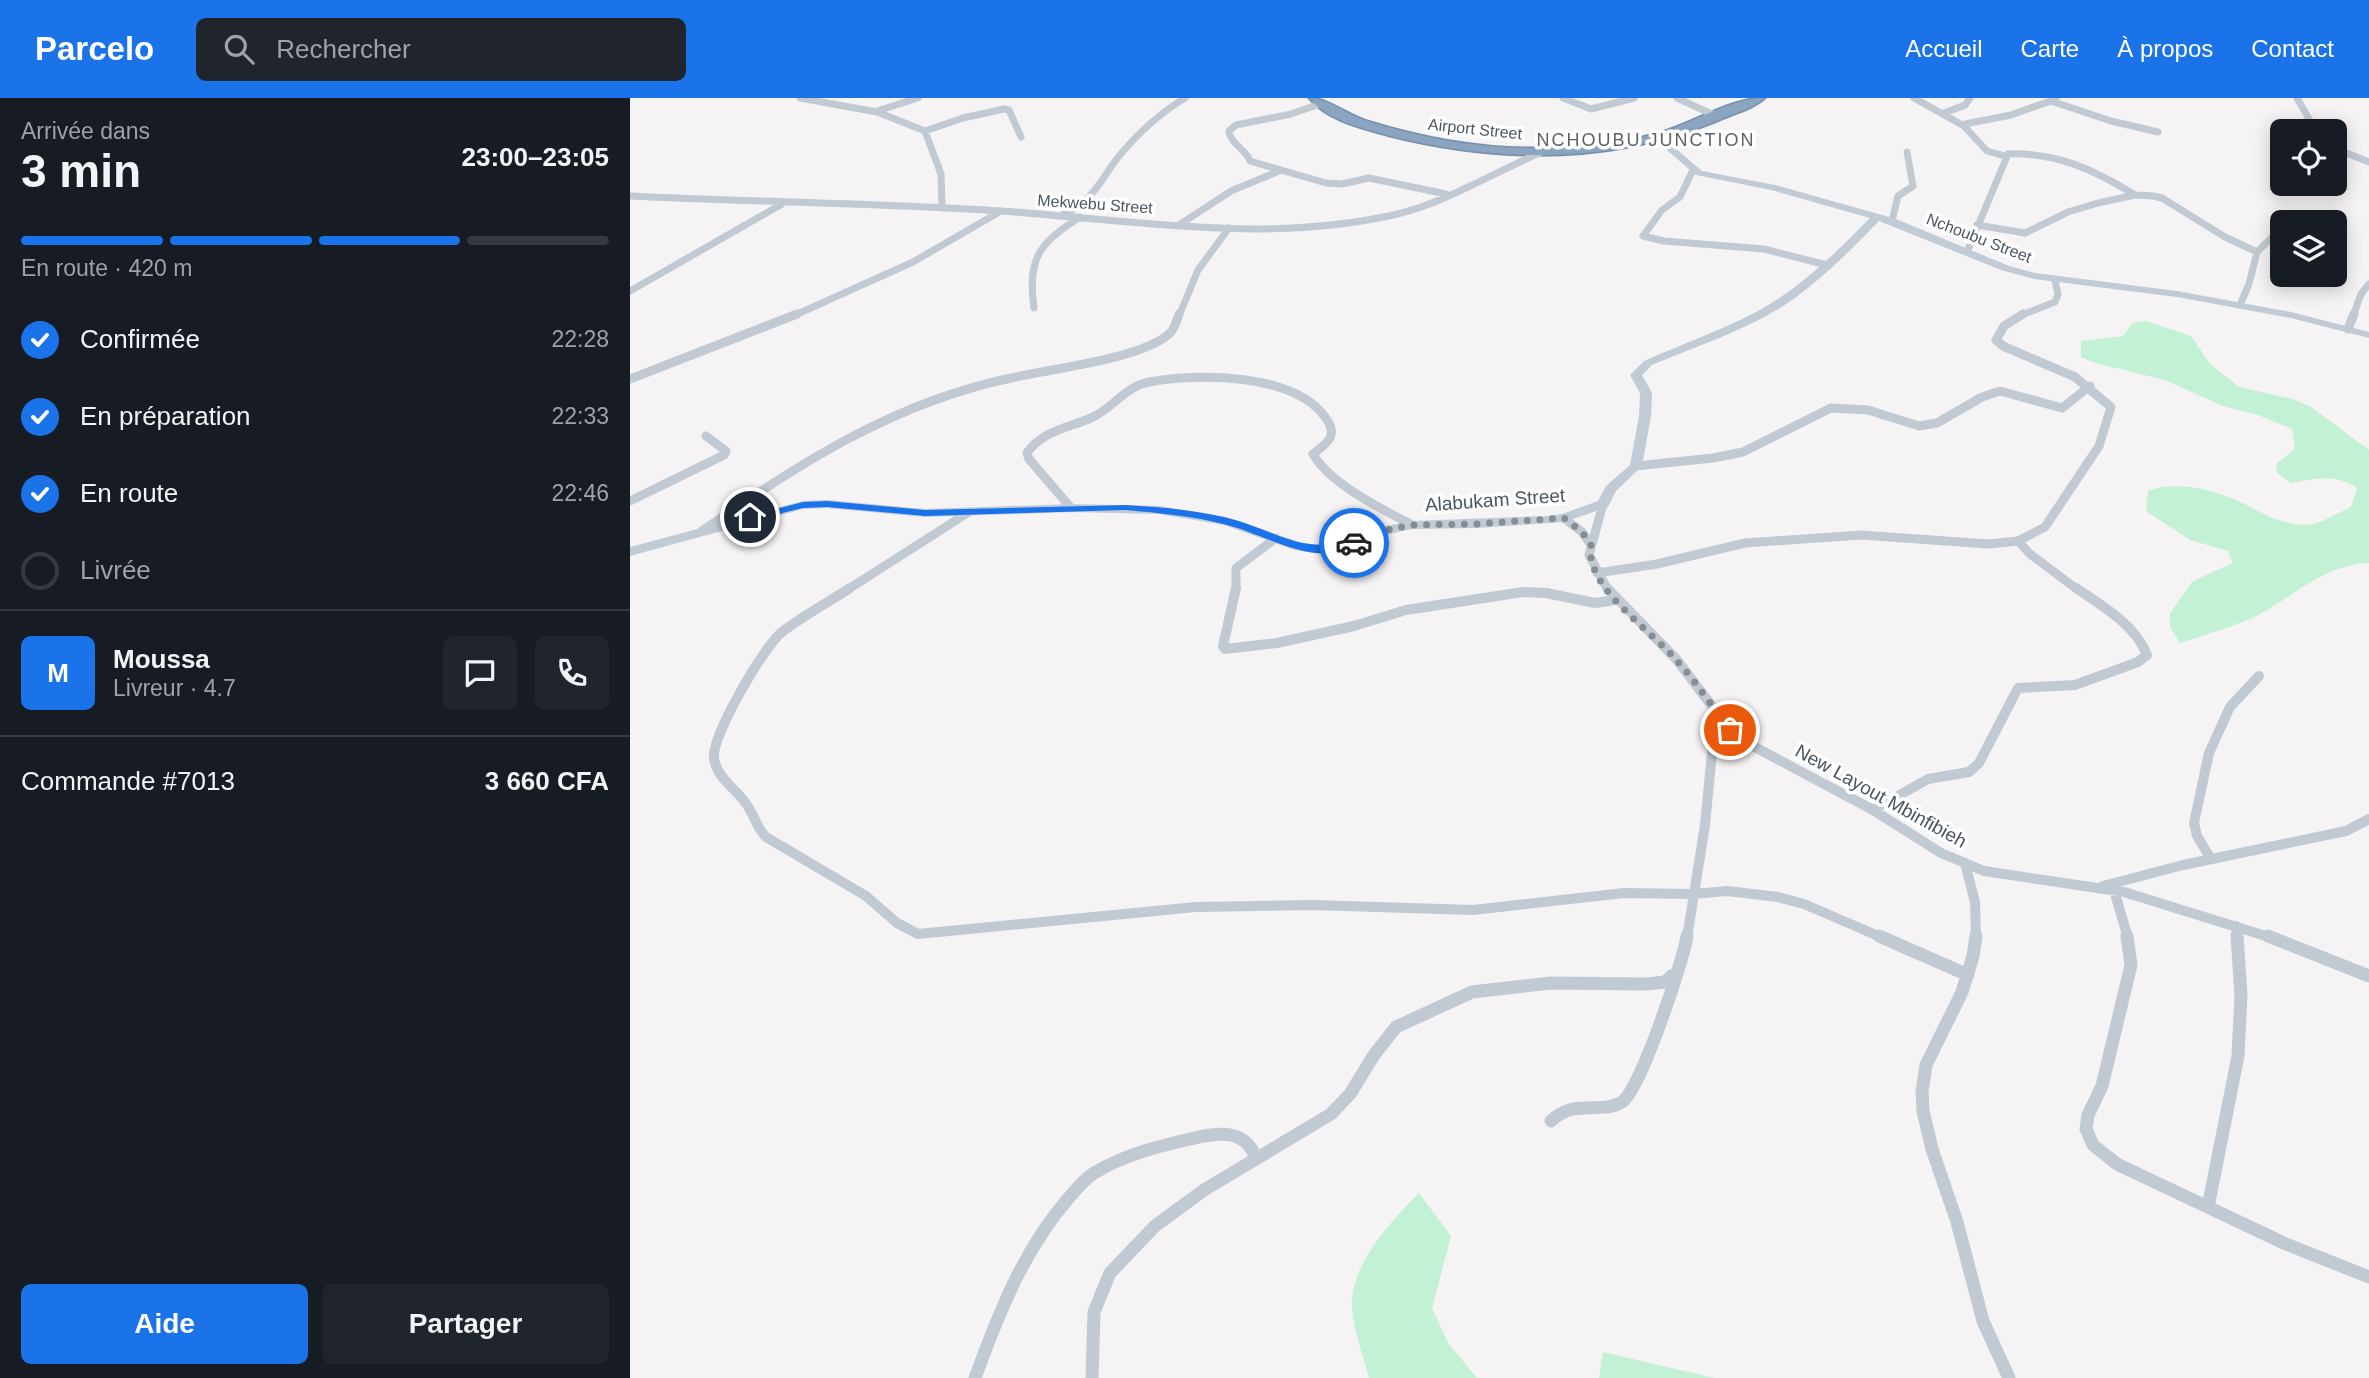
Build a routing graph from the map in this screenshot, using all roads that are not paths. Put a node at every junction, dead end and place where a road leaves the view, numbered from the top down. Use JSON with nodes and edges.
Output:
{"nodes":[{"id":1,"x":800,"y":98,"type":"edge"},
{"id":2,"x":918,"y":98,"type":"edge"},
{"id":3,"x":1185,"y":98,"type":"edge"},
{"id":4,"x":1563,"y":98,"type":"edge"},
{"id":5,"x":1634,"y":98,"type":"edge"},
{"id":6,"x":1677,"y":98,"type":"edge"},
{"id":7,"x":1759,"y":98,"type":"edge"},
{"id":8,"x":1914,"y":98,"type":"edge"},
{"id":9,"x":1970,"y":98,"type":"edge"},
{"id":10,"x":2297,"y":98,"type":"edge"},
{"id":11,"x":2054,"y":99,"type":"edge"},
{"id":12,"x":1317,"y":101,"type":"edge"},
{"id":13,"x":877,"y":111,"type":"junction"},
{"id":14,"x":1944,"y":113,"type":"junction"},
{"id":15,"x":1716,"y":116,"type":"junction"},
{"id":16,"x":2309,"y":119,"type":"edge"},
{"id":17,"x":1965,"y":124,"type":"junction"},
{"id":18,"x":925,"y":131,"type":"junction"},
{"id":19,"x":2158,"y":132,"type":"dead end"},
{"id":20,"x":1021,"y":137,"type":"dead end"},
{"id":21,"x":1658,"y":138,"type":"junction"},
{"id":22,"x":1544,"y":151,"type":"junction"},
{"id":23,"x":1907,"y":152,"type":"dead end"},
{"id":24,"x":2347,"y":153,"type":"edge"},
{"id":25,"x":2005,"y":156,"type":"junction"},
{"id":26,"x":2369,"y":162,"type":"edge"},
{"id":27,"x":1693,"y":170,"type":"junction"},
{"id":28,"x":1279,"y":171,"type":"junction"},
{"id":29,"x":1446,"y":194,"type":"junction"},
{"id":30,"x":2135,"y":195,"type":"junction"},
{"id":31,"x":630,"y":196,"type":"edge"},
{"id":32,"x":782,"y":204,"type":"junction"},
{"id":33,"x":942,"y":208,"type":"junction"},
{"id":34,"x":1001,"y":211,"type":"junction"},
{"id":35,"x":1061,"y":215,"type":"junction"},
{"id":36,"x":1080,"y":217,"type":"junction"},
{"id":37,"x":1877,"y":217,"type":"junction"},
{"id":38,"x":1892,"y":221,"type":"junction"},
{"id":39,"x":1180,"y":225,"type":"junction"},
{"id":40,"x":1977,"y":225,"type":"junction"},
{"id":41,"x":1229,"y":228,"type":"junction"},
{"id":42,"x":2270,"y":240,"type":"edge"},
{"id":43,"x":2257,"y":252,"type":"junction"},
{"id":44,"x":1966,"y":253,"type":"junction"},
{"id":45,"x":1827,"y":265,"type":"junction"},
{"id":46,"x":2054,"y":281,"type":"junction"},
{"id":47,"x":2369,"y":284,"type":"edge"},
{"id":48,"x":630,"y":291,"type":"edge"},
{"id":49,"x":2240,"y":305,"type":"junction"},
{"id":50,"x":1034,"y":308,"type":"dead end"},
{"id":51,"x":2348,"y":330,"type":"junction"},
{"id":52,"x":2369,"y":335,"type":"edge"},
{"id":53,"x":630,"y":379,"type":"edge"},
{"id":54,"x":2090,"y":386,"type":"junction"},
{"id":55,"x":706,"y":436,"type":"dead end"},
{"id":56,"x":1636,"y":466,"type":"junction"},
{"id":57,"x":630,"y":501,"type":"edge"},
{"id":58,"x":1603,"y":504,"type":"junction"},
{"id":59,"x":1071,"y":508,"type":"junction"},
{"id":60,"x":969,"y":512,"type":"junction"},
{"id":61,"x":1564,"y":518,"type":"junction"},
{"id":62,"x":1412,"y":525,"type":"junction"},
{"id":63,"x":702,"y":531,"type":"junction"},
{"id":64,"x":1276,"y":538,"type":"junction"},
{"id":65,"x":2018,"y":541,"type":"junction"},
{"id":66,"x":1591,"y":545,"type":"junction"},
{"id":67,"x":631,"y":553,"type":"edge"},
{"id":68,"x":1597,"y":573,"type":"junction"},
{"id":69,"x":1615,"y":600,"type":"junction"},
{"id":70,"x":2259,"y":676,"type":"dead end"},
{"id":71,"x":1716,"y":711,"type":"junction"},
{"id":72,"x":1873,"y":810,"type":"junction"},
{"id":73,"x":2369,"y":819,"type":"edge"},
{"id":74,"x":2211,"y":859,"type":"junction"},
{"id":75,"x":1965,"y":863,"type":"junction"},
{"id":76,"x":2097,"y":888,"type":"junction"},
{"id":77,"x":2114,"y":890,"type":"junction"},
{"id":78,"x":1694,"y":894,"type":"junction"},
{"id":79,"x":2236,"y":926,"type":"junction"},
{"id":80,"x":1673,"y":975,"type":"junction"},
{"id":81,"x":1968,"y":975,"type":"junction"},
{"id":82,"x":2369,"y":976,"type":"edge"},
{"id":83,"x":1551,"y":1121,"type":"dead end"},
{"id":84,"x":1256,"y":1158,"type":"junction"},
{"id":85,"x":2208,"y":1207,"type":"junction"},
{"id":86,"x":2369,"y":1277,"type":"edge"},
{"id":87,"x":975,"y":1378,"type":"edge"},
{"id":88,"x":1092,"y":1378,"type":"edge"},
{"id":89,"x":2009,"y":1378,"type":"edge"}],
"edges":[{"from":1,"to":13,"type":"street"},
{"from":2,"to":13,"type":"street"},
{"from":3,"to":35,"type":"street"},
{"from":4,"to":5,"type":"street"},
{"from":6,"to":15,"type":"street"},
{"from":7,"to":15,"type":"highway","name":"Airport Street"},
{"from":8,"to":14,"type":"street"},
{"from":9,"to":14,"type":"street"},
{"from":10,"to":16,"type":"street"},
{"from":11,"to":17,"type":"street"},
{"from":11,"to":19,"type":"street"},
{"from":12,"to":22,"type":"highway","name":"Airport Street"},
{"from":12,"to":28,"type":"street"},
{"from":13,"to":18,"type":"street"},
{"from":14,"to":17,"type":"street"},
{"from":15,"to":21,"type":"highway","name":"Airport Street"},
{"from":17,"to":25,"type":"street"},
{"from":18,"to":20,"type":"street"},
{"from":18,"to":33,"type":"street"},
{"from":21,"to":22,"type":"highway","name":"Airport Street"},
{"from":21,"to":27,"type":"street"},
{"from":22,"to":29,"type":"street","name":"Mekwebu Street"},
{"from":23,"to":38,"type":"street"},
{"from":24,"to":26,"type":"street"},
{"from":25,"to":30,"type":"street"},
{"from":25,"to":40,"type":"street"},
{"from":27,"to":37,"type":"street","name":"Nchoubu Street"},
{"from":27,"to":45,"type":"street"},
{"from":28,"to":29,"type":"street"},
{"from":28,"to":39,"type":"street"},
{"from":29,"to":41,"type":"street","name":"Mekwebu Street"},
{"from":30,"to":40,"type":"street"},
{"from":30,"to":43,"type":"street"},
{"from":31,"to":32,"type":"street","name":"Mekwebu Street"},
{"from":32,"to":33,"type":"street","name":"Mekwebu Street"},
{"from":32,"to":48,"type":"street"},
{"from":33,"to":34,"type":"street","name":"Mekwebu Street"},
{"from":34,"to":35,"type":"street","name":"Mekwebu Street"},
{"from":34,"to":53,"type":"street"},
{"from":35,"to":36,"type":"street","name":"Mekwebu Street"},
{"from":36,"to":39,"type":"street","name":"Mekwebu Street"},
{"from":36,"to":50,"type":"street"},
{"from":37,"to":38,"type":"street","name":"Nchoubu Street"},
{"from":37,"to":45,"type":"street"},
{"from":38,"to":44,"type":"street","name":"Nchoubu Street"},
{"from":39,"to":41,"type":"street","name":"Mekwebu Street"},
{"from":40,"to":44,"type":"street"},
{"from":41,"to":63,"type":"street"},
{"from":42,"to":43,"type":"street"},
{"from":43,"to":49,"type":"street"},
{"from":44,"to":46,"type":"street","name":"Nchoubu Street"},
{"from":45,"to":56,"type":"street"},
{"from":46,"to":49,"type":"street","name":"Nchoubu Street"},
{"from":46,"to":54,"type":"street"},
{"from":47,"to":51,"type":"street"},
{"from":49,"to":51,"type":"street","name":"Nchoubu Street"},
{"from":51,"to":52,"type":"street","name":"Nchoubu Street"},
{"from":54,"to":56,"type":"street"},
{"from":54,"to":65,"type":"street"},
{"from":55,"to":57,"type":"street"},
{"from":56,"to":58,"type":"street"},
{"from":58,"to":61,"type":"street","name":"Alabukam Street"},
{"from":58,"to":66,"type":"street","name":"New Layout Mbinfibieh"},
{"from":59,"to":60,"type":"street","name":"Alabukam Street"},
{"from":59,"to":62,"type":"street"},
{"from":59,"to":64,"type":"street","name":"Alabukam Street"},
{"from":60,"to":63,"type":"street","name":"Alabukam Street"},
{"from":60,"to":78,"type":"street"},
{"from":61,"to":62,"type":"street","name":"Alabukam Street"},
{"from":61,"to":66,"type":"street"},
{"from":62,"to":64,"type":"street","name":"Alabukam Street"},
{"from":63,"to":67,"type":"street","name":"Alabukam Street"},
{"from":64,"to":69,"type":"street"},
{"from":65,"to":68,"type":"street"},
{"from":65,"to":72,"type":"street"},
{"from":66,"to":68,"type":"street","name":"New Layout Mbinfibieh"},
{"from":68,"to":69,"type":"street","name":"New Layout Mbinfibieh"},
{"from":69,"to":71,"type":"street","name":"New Layout Mbinfibieh"},
{"from":70,"to":74,"type":"street"},
{"from":71,"to":72,"type":"street","name":"New Layout Mbinfibieh"},
{"from":71,"to":78,"type":"street"},
{"from":72,"to":75,"type":"street","name":"New Layout Mbinfibieh"},
{"from":73,"to":74,"type":"street"},
{"from":74,"to":76,"type":"street"},
{"from":75,"to":76,"type":"street","name":"New Layout Mbinfibieh"},
{"from":75,"to":81,"type":"street"},
{"from":76,"to":77,"type":"street","name":"New Layout Mbinfibieh"},
{"from":77,"to":79,"type":"street","name":"New Layout Mbinfibieh"},
{"from":77,"to":85,"type":"street"},
{"from":78,"to":80,"type":"street"},
{"from":78,"to":81,"type":"street"},
{"from":79,"to":82,"type":"street","name":"New Layout Mbinfibieh"},
{"from":79,"to":85,"type":"street"},
{"from":80,"to":83,"type":"street"},
{"from":80,"to":84,"type":"street"},
{"from":81,"to":89,"type":"street"},
{"from":84,"to":87,"type":"street"},
{"from":84,"to":88,"type":"street"},
{"from":85,"to":86,"type":"street"}]}
